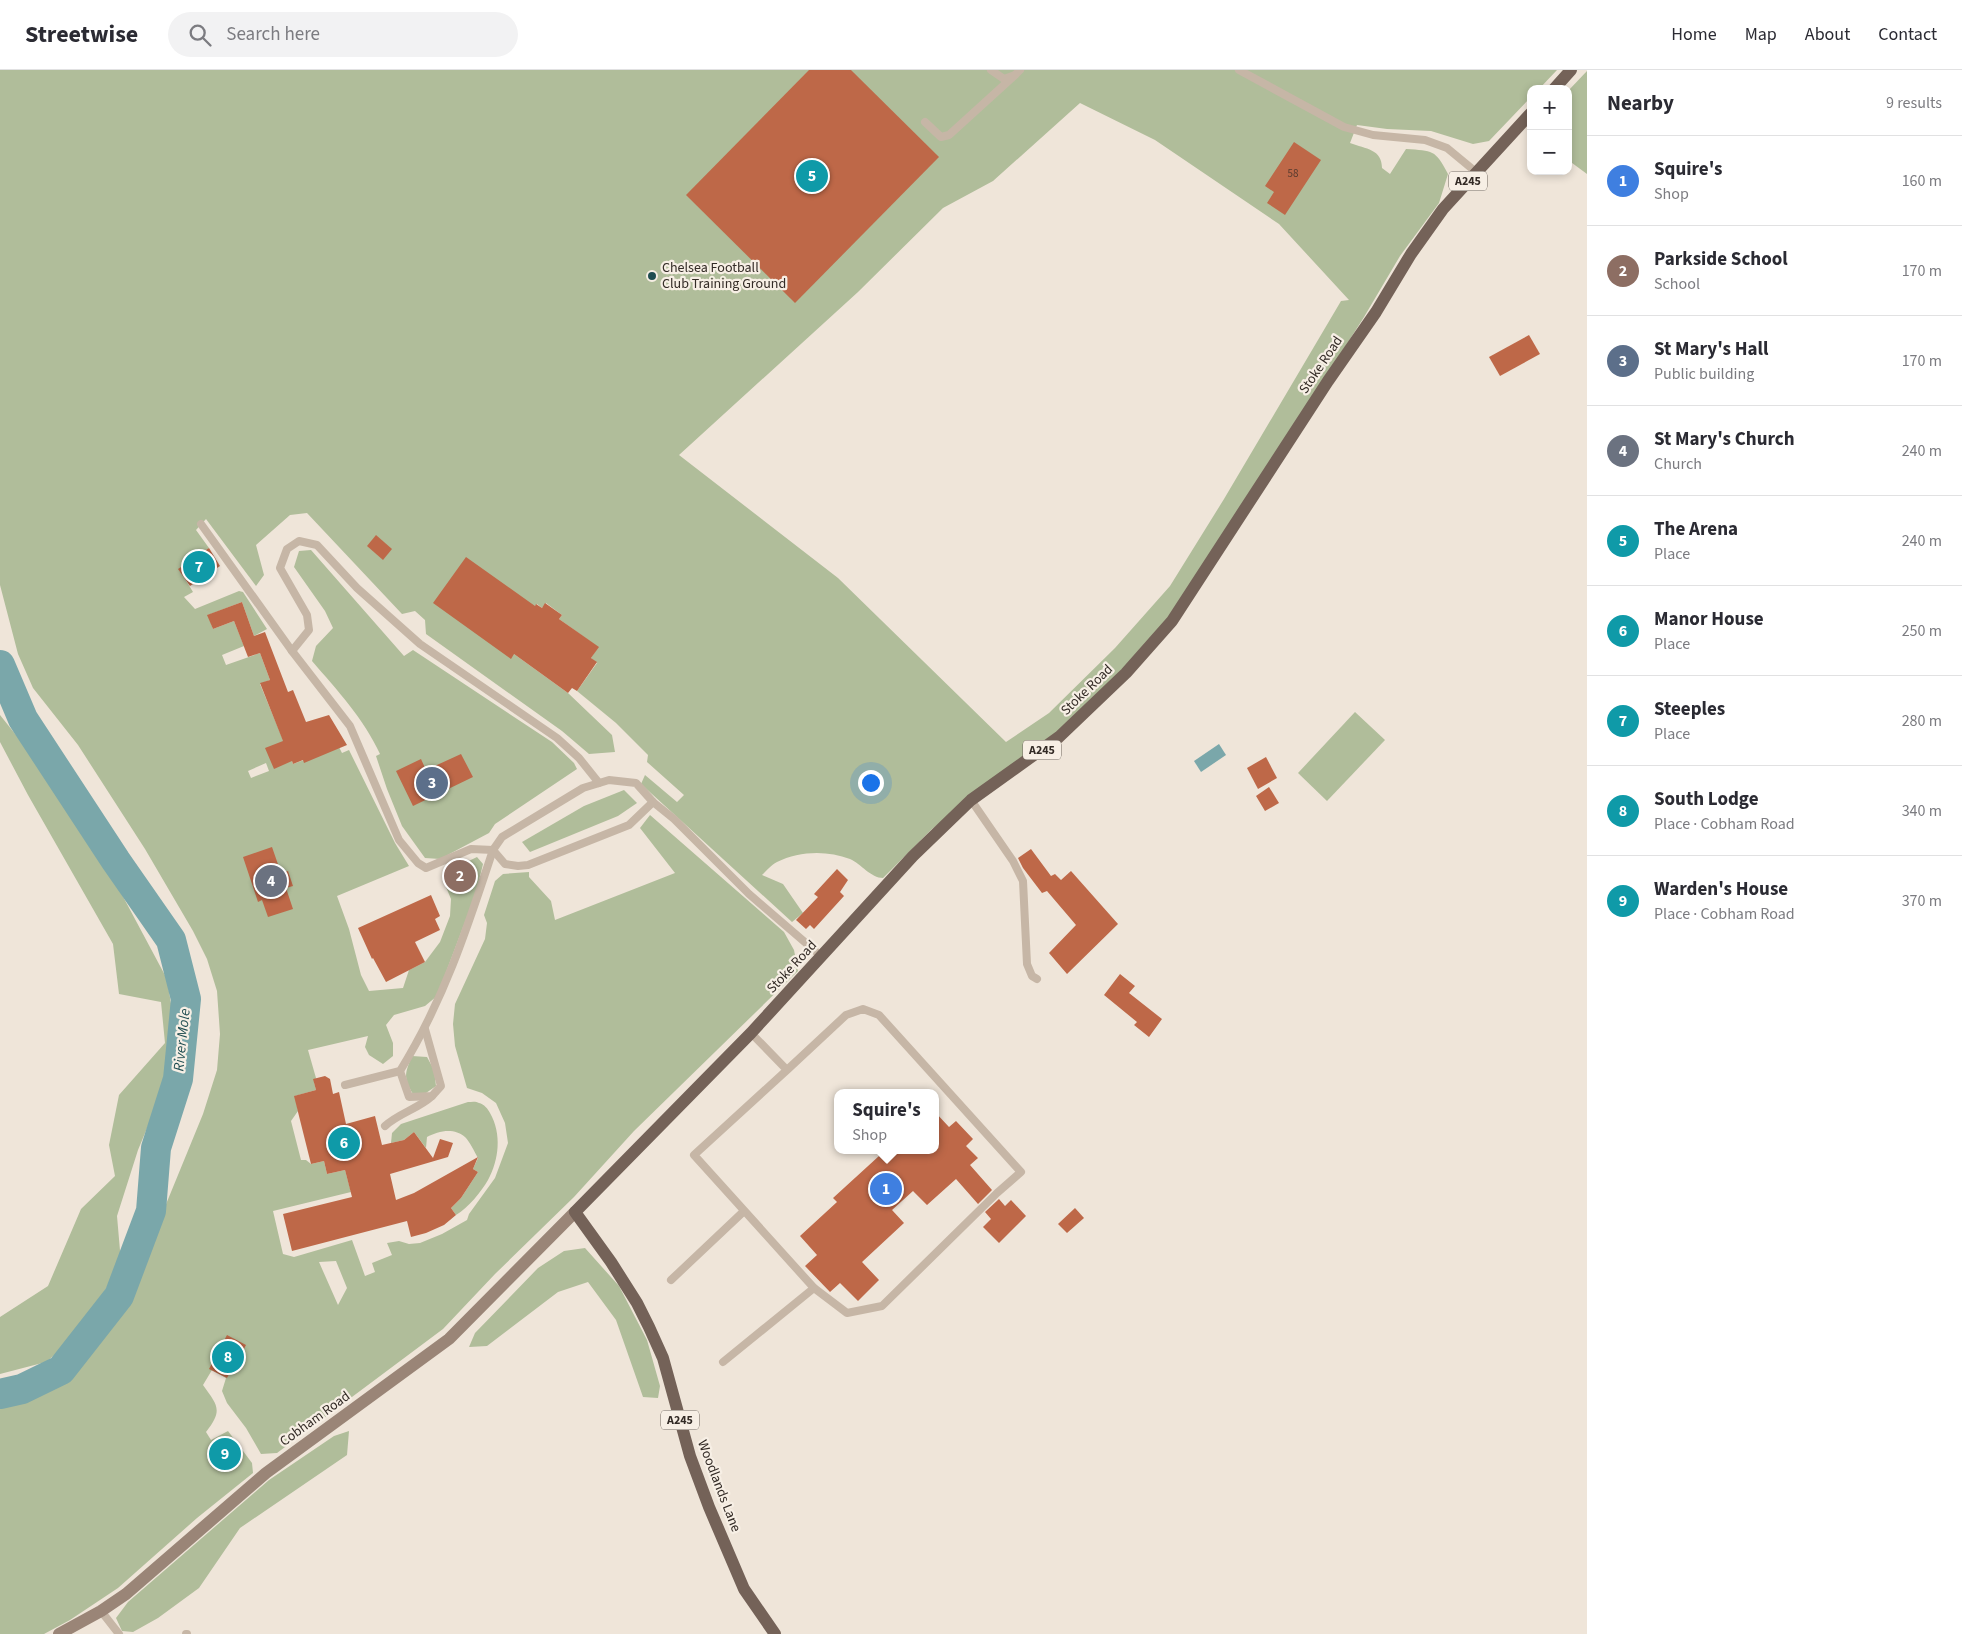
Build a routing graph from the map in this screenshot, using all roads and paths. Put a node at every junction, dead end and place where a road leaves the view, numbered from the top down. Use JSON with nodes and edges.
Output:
{"nodes":[{"id":1,"x":991,"y":70,"type":"edge"},
{"id":2,"x":1239,"y":70,"type":"edge"},
{"id":3,"x":1571,"y":70,"type":"edge"},
{"id":4,"x":1018,"y":73,"type":"edge"},
{"id":5,"x":1558,"y":85,"type":"edge"},
{"id":6,"x":1527,"y":117,"type":"edge"},
{"id":7,"x":925,"y":122,"type":"dead end"},
{"id":8,"x":1476,"y":172,"type":"junction"},
{"id":9,"x":202,"y":524,"type":"dead end"},
{"id":10,"x":292,"y":651,"type":"junction"},
{"id":11,"x":599,"y":783,"type":"junction"},
{"id":12,"x":971,"y":800,"type":"junction"},
{"id":13,"x":653,"y":802,"type":"junction"},
{"id":14,"x":493,"y":850,"type":"junction"},
{"id":15,"x":821,"y":956,"type":"junction"},
{"id":16,"x":1036,"y":979,"type":"dead end"},
{"id":17,"x":425,"y":1029,"type":"junction"},
{"id":18,"x":751,"y":1033,"type":"junction"},
{"id":19,"x":787,"y":1070,"type":"junction"},
{"id":20,"x":400,"y":1071,"type":"junction"},
{"id":21,"x":345,"y":1085,"type":"dead end"},
{"id":22,"x":432,"y":1096,"type":"junction"},
{"id":23,"x":385,"y":1126,"type":"dead end"},
{"id":24,"x":575,"y":1212,"type":"junction"},
{"id":25,"x":743,"y":1212,"type":"junction"},
{"id":26,"x":671,"y":1280,"type":"dead end"},
{"id":27,"x":814,"y":1288,"type":"junction"},
{"id":28,"x":723,"y":1362,"type":"dead end"},
{"id":29,"x":101,"y":1611,"type":"junction"},
{"id":30,"x":58,"y":1634,"type":"edge"},
{"id":31,"x":119,"y":1634,"type":"edge"},
{"id":32,"x":775,"y":1634,"type":"edge"}],
"edges":[{"from":1,"to":4,"type":"lane"},
{"from":2,"to":8,"type":"lane"},
{"from":3,"to":5,"type":"main road"},
{"from":4,"to":7,"type":"lane"},
{"from":6,"to":8,"type":"main road","name":"Stoke Road","number":"A245"},
{"from":8,"to":12,"type":"main road","name":"Stoke Road","number":"A245"},
{"from":9,"to":10,"type":"lane"},
{"from":10,"to":11,"type":"lane"},
{"from":10,"to":14,"type":"lane"},
{"from":11,"to":13,"type":"lane"},
{"from":11,"to":14,"type":"lane"},
{"from":12,"to":15,"type":"main road","name":"Stoke Road","number":"A245"},
{"from":12,"to":16,"type":"lane"},
{"from":13,"to":14,"type":"lane"},
{"from":13,"to":15,"type":"lane"},
{"from":14,"to":17,"type":"lane"},
{"from":15,"to":18,"type":"main road","name":"Stoke Road","number":"A245"},
{"from":17,"to":20,"type":"lane"},
{"from":17,"to":22,"type":"lane"},
{"from":18,"to":19,"type":"lane"},
{"from":18,"to":24,"type":"main road","name":"Stoke Road","number":"A245"},
{"from":19,"to":25,"type":"lane"},
{"from":19,"to":27,"type":"lane"},
{"from":20,"to":21,"type":"lane"},
{"from":20,"to":22,"type":"lane"},
{"from":22,"to":23,"type":"lane"},
{"from":24,"to":29,"type":"street","name":"Cobham Road"},
{"from":24,"to":32,"type":"main road","name":"Woodlands Lane","number":"A245"},
{"from":25,"to":26,"type":"lane"},
{"from":25,"to":27,"type":"lane"},
{"from":27,"to":28,"type":"lane"},
{"from":29,"to":30,"type":"street","name":"Cobham Road"},
{"from":29,"to":31,"type":"lane"}]}
